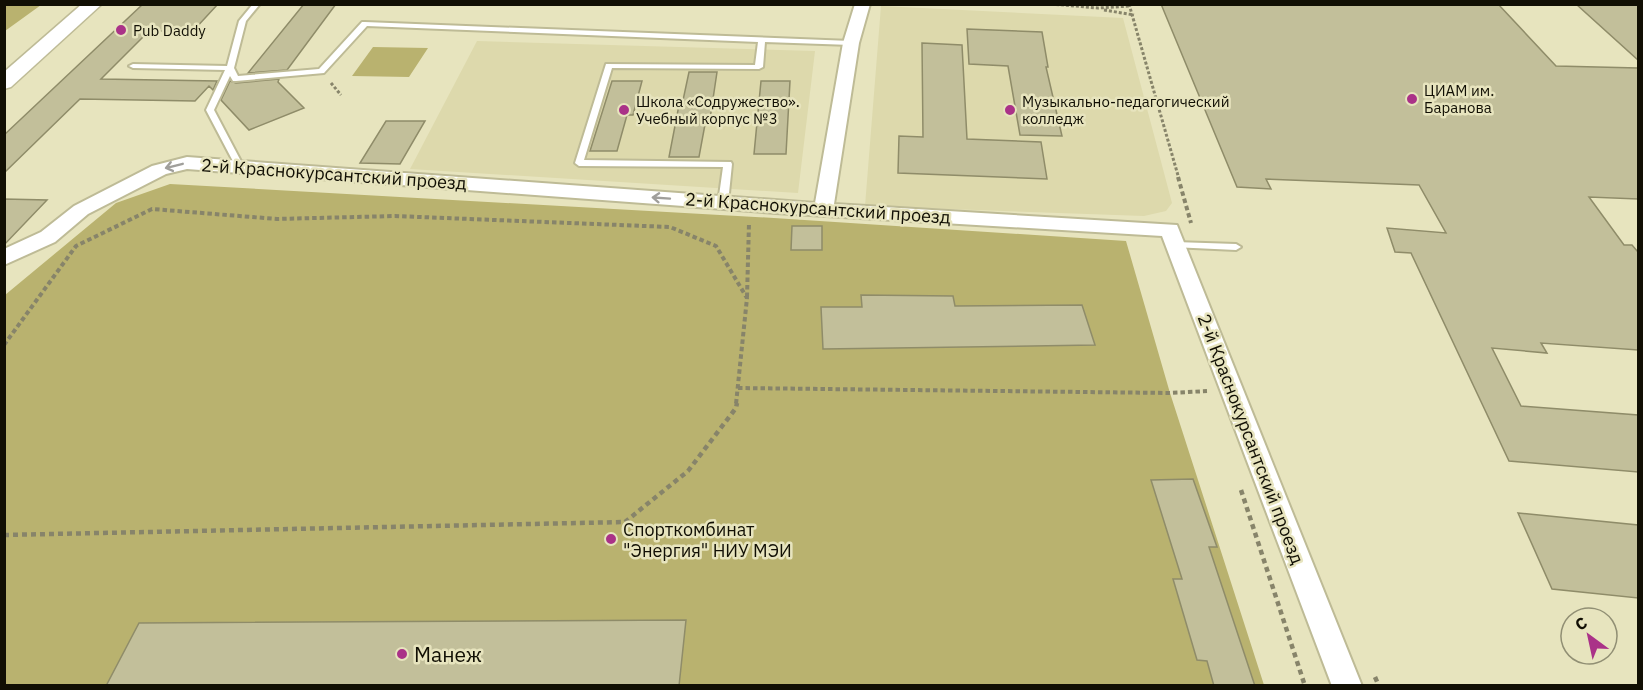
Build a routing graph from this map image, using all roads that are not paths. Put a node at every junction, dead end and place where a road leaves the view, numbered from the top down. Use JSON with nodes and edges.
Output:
{"nodes":[{"id":1,"x":93,"y":4,"type":"edge"},
{"id":2,"x":257,"y":4,"type":"edge"},
{"id":3,"x":862,"y":4,"type":"edge"},
{"id":4,"x":762,"y":39,"type":"junction"},
{"id":5,"x":851,"y":43,"type":"junction"},
{"id":6,"x":133,"y":66,"type":"dead end"},
{"id":7,"x":230,"y":68,"type":"junction"},
{"id":8,"x":4,"y":83,"type":"edge"},
{"id":9,"x":240,"y":167,"type":"junction"},
{"id":10,"x":723,"y":203,"type":"junction"},
{"id":11,"x":824,"y":208,"type":"junction"},
{"id":12,"x":1175,"y":244,"type":"junction"},
{"id":13,"x":1236,"y":247,"type":"dead end"},
{"id":14,"x":4,"y":258,"type":"edge"},
{"id":15,"x":1347,"y":686,"type":"edge"}],
"edges":[{"from":1,"to":8,"type":"street"},
{"from":2,"to":7,"type":"lane"},
{"from":3,"to":5,"type":"street"},
{"from":4,"to":5,"type":"lane"},
{"from":4,"to":7,"type":"lane"},
{"from":4,"to":10,"type":"lane"},
{"from":5,"to":11,"type":"street"},
{"from":6,"to":7,"type":"lane"},
{"from":7,"to":9,"type":"lane"},
{"from":10,"to":9,"type":"street","name":"2-й Краснокурсантский проезд","one_way":true},
{"from":9,"to":14,"type":"street","name":"2-й Краснокурсантский проезд","one_way":true},
{"from":10,"to":11,"type":"street","name":"2-й Краснокурсантский проезд"},
{"from":11,"to":12,"type":"street","name":"2-й Краснокурсантский проезд"},
{"from":12,"to":13,"type":"lane"},
{"from":12,"to":15,"type":"street","name":"2-й Краснокурсантский проезд"}]}
